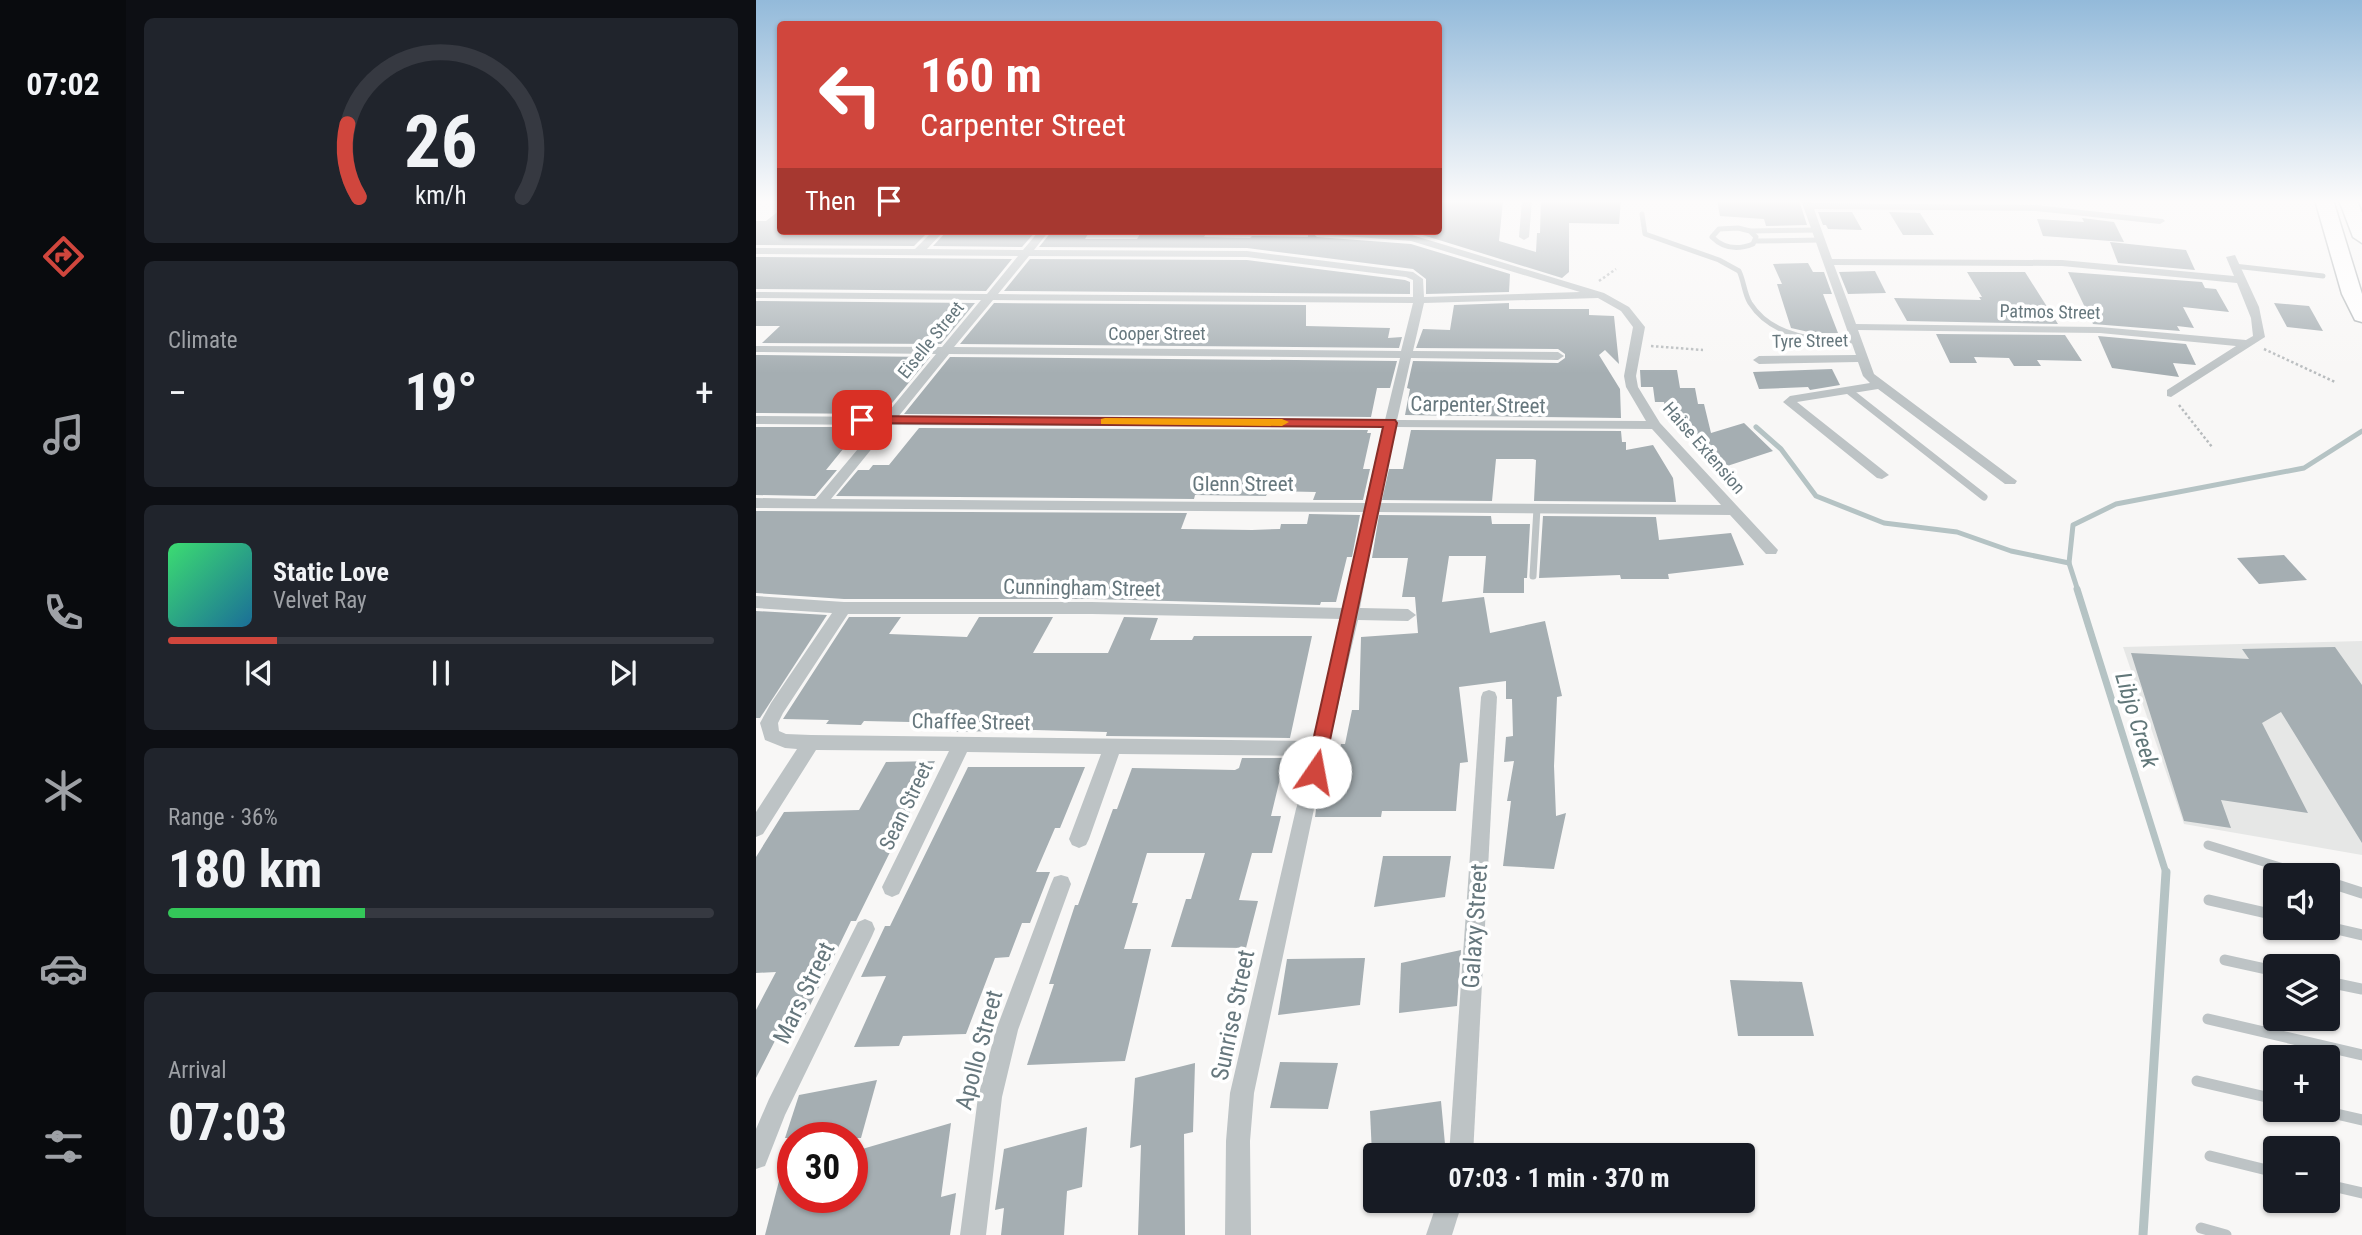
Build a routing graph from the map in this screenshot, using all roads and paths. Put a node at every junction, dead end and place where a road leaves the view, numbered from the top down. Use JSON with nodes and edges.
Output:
{"nodes":[{"id":1,"x":1022,"y":258,"type":"edge"},
{"id":2,"x":1282,"y":258,"type":"edge"},
{"id":3,"x":1479,"y":258,"type":"edge"},
{"id":4,"x":1712,"y":258,"type":"edge"},
{"id":5,"x":1827,"y":258,"type":"edge"},
{"id":6,"x":2342,"y":258,"type":"edge"},
{"id":7,"x":1829,"y":262,"type":"junction"},
{"id":8,"x":2233,"y":262,"type":"joint"},
{"id":9,"x":2323,"y":276,"type":"dead end"},
{"id":10,"x":2239,"y":280,"type":"junction"},
{"id":11,"x":756,"y":295,"type":"edge"},
{"id":12,"x":1600,"y":295,"type":"junction"},
{"id":13,"x":990,"y":296,"type":"junction"},
{"id":14,"x":1419,"y":300,"type":"junction"},
{"id":15,"x":2362,"y":316,"type":"edge"},
{"id":16,"x":1850,"y":327,"type":"junction"},
{"id":17,"x":1856,"y":341,"type":"junction"},
{"id":18,"x":2249,"y":344,"type":"junction"},
{"id":19,"x":1635,"y":345,"type":"junction"},
{"id":20,"x":756,"y":349,"type":"edge"},
{"id":21,"x":946,"y":349,"type":"junction"},
{"id":22,"x":1703,"y":350,"type":"dead end"},
{"id":23,"x":1406,"y":353,"type":"junction"},
{"id":24,"x":1558,"y":356,"type":"dead end"},
{"id":25,"x":1863,"y":358,"type":"junction"},
{"id":26,"x":1759,"y":360,"type":"dead end"},
{"id":27,"x":2335,"y":382,"type":"dead end"},
{"id":28,"x":1879,"y":386,"type":"junction"},
{"id":29,"x":1849,"y":391,"type":"junction"},
{"id":30,"x":2171,"y":393,"type":"joint"},
{"id":31,"x":756,"y":420,"type":"edge"},
{"id":32,"x":888,"y":420,"type":"junction"},
{"id":33,"x":1390,"y":423,"type":"junction"},
{"id":34,"x":1655,"y":425,"type":"junction"},
{"id":35,"x":2212,"y":447,"type":"dead end"},
{"id":36,"x":1882,"y":475,"type":"dead end"},
{"id":37,"x":2010,"y":481,"type":"dead end"},
{"id":38,"x":1984,"y":497,"type":"dead end"},
{"id":39,"x":756,"y":503,"type":"edge"},
{"id":40,"x":820,"y":503,"type":"junction"},
{"id":41,"x":1371,"y":506,"type":"junction"},
{"id":42,"x":1537,"y":508,"type":"junction"},
{"id":43,"x":1731,"y":510,"type":"junction"},
{"id":44,"x":1771,"y":550,"type":"dead end"},
{"id":45,"x":1534,"y":576,"type":"dead end"},
{"id":46,"x":756,"y":602,"type":"edge"},
{"id":47,"x":844,"y":608,"type":"junction"},
{"id":48,"x":1351,"y":615,"type":"junction"},
{"id":49,"x":1408,"y":615,"type":"dead end"},
{"id":50,"x":1489,"y":697,"type":"dead end"},
{"id":51,"x":811,"y":743,"type":"junction"},
{"id":52,"x":961,"y":745,"type":"junction"},
{"id":53,"x":1112,"y":747,"type":"junction"},
{"id":54,"x":1320,"y":750,"type":"junction"},
{"id":55,"x":1315,"y":772,"type":"dead end"},
{"id":56,"x":1305,"y":809,"type":"dead end"},
{"id":57,"x":756,"y":828,"type":"edge"},
{"id":58,"x":1079,"y":839,"type":"dead end"},
{"id":59,"x":2208,"y":845,"type":"dead end"},
{"id":60,"x":2266,"y":863,"type":"edge"},
{"id":61,"x":1061,"y":884,"type":"dead end"},
{"id":62,"x":2340,"y":886,"type":"edge"},
{"id":63,"x":892,"y":887,"type":"dead end"},
{"id":64,"x":2362,"y":893,"type":"edge"},
{"id":65,"x":2208,"y":900,"type":"dead end"},
{"id":66,"x":2263,"y":912,"type":"edge"},
{"id":67,"x":865,"y":929,"type":"dead end"},
{"id":68,"x":2340,"y":930,"type":"edge"},
{"id":69,"x":2362,"y":935,"type":"edge"},
{"id":70,"x":2224,"y":960,"type":"dead end"},
{"id":71,"x":2263,"y":968,"type":"edge"},
{"id":72,"x":2340,"y":984,"type":"edge"},
{"id":73,"x":2362,"y":989,"type":"edge"},
{"id":74,"x":2208,"y":1019,"type":"dead end"},
{"id":75,"x":2362,"y":1055,"type":"edge"},
{"id":76,"x":2197,"y":1081,"type":"dead end"},
{"id":77,"x":2263,"y":1096,"type":"edge"},
{"id":78,"x":2340,"y":1115,"type":"edge"},
{"id":79,"x":2362,"y":1120,"type":"edge"},
{"id":80,"x":1462,"y":1143,"type":"edge"},
{"id":81,"x":2210,"y":1156,"type":"dead end"},
{"id":82,"x":756,"y":1157,"type":"edge"},
{"id":83,"x":2263,"y":1169,"type":"edge"},
{"id":84,"x":2340,"y":1188,"type":"edge"},
{"id":85,"x":2362,"y":1193,"type":"edge"},
{"id":86,"x":1447,"y":1213,"type":"edge"},
{"id":87,"x":2201,"y":1228,"type":"dead end"},
{"id":88,"x":973,"y":1235,"type":"edge"},
{"id":89,"x":1238,"y":1235,"type":"edge"},
{"id":90,"x":1439,"y":1235,"type":"edge"},
{"id":91,"x":2226,"y":1235,"type":"edge"}],
"edges":[{"from":1,"to":13,"type":"street","name":"Eiselle Street"},
{"from":2,"to":14,"type":"street"},
{"from":3,"to":12,"type":"street","name":"Haise Extension"},
{"from":4,"to":17,"type":"lane"},
{"from":5,"to":7,"type":"street"},
{"from":6,"to":15,"type":"highway"},
{"from":7,"to":10,"type":"street"},
{"from":7,"to":16,"type":"street"},
{"from":8,"to":9,"type":"lane"},
{"from":8,"to":10,"type":"street"},
{"from":10,"to":18,"type":"street"},
{"from":11,"to":13,"type":"street"},
{"from":12,"to":14,"type":"street"},
{"from":12,"to":19,"type":"street","name":"Haise Extension"},
{"from":13,"to":14,"type":"street"},
{"from":13,"to":21,"type":"street","name":"Eiselle Street"},
{"from":14,"to":23,"type":"street"},
{"from":16,"to":17,"type":"street"},
{"from":16,"to":18,"type":"street","name":"Patmos Street"},
{"from":17,"to":25,"type":"street"},
{"from":18,"to":27,"type":"path"},
{"from":18,"to":30,"type":"street"},
{"from":19,"to":22,"type":"path"},
{"from":19,"to":34,"type":"street","name":"Haise Extension"},
{"from":20,"to":21,"type":"street","name":"Cooper Street"},
{"from":21,"to":23,"type":"street","name":"Cooper Street"},
{"from":21,"to":32,"type":"street","name":"Eiselle Street"},
{"from":23,"to":24,"type":"street","name":"Cooper Street"},
{"from":23,"to":33,"type":"street"},
{"from":25,"to":26,"type":"street","name":"Tyre Street"},
{"from":25,"to":28,"type":"street"},
{"from":28,"to":29,"type":"street"},
{"from":28,"to":37,"type":"street"},
{"from":29,"to":36,"type":"street"},
{"from":29,"to":38,"type":"lane"},
{"from":30,"to":35,"type":"path"},
{"from":31,"to":32,"type":"street","name":"Carpenter Street"},
{"from":32,"to":33,"type":"street","name":"Carpenter Street"},
{"from":32,"to":40,"type":"street","name":"Eiselle Street"},
{"from":33,"to":34,"type":"street","name":"Carpenter Street"},
{"from":33,"to":41,"type":"street"},
{"from":34,"to":43,"type":"street","name":"Haise Extension"},
{"from":39,"to":40,"type":"street","name":"Glenn Street"},
{"from":40,"to":41,"type":"street","name":"Glenn Street"},
{"from":41,"to":42,"type":"street","name":"Glenn Street"},
{"from":41,"to":48,"type":"street"},
{"from":42,"to":43,"type":"street","name":"Glenn Street"},
{"from":42,"to":45,"type":"lane"},
{"from":43,"to":44,"type":"street","name":"Haise Extension"},
{"from":46,"to":47,"type":"street","name":"Cunningham Street"},
{"from":47,"to":48,"type":"street","name":"Cunningham Street"},
{"from":47,"to":51,"type":"street","name":"Chaffee Street"},
{"from":48,"to":49,"type":"street","name":"Cunningham Street"},
{"from":48,"to":54,"type":"street"},
{"from":50,"to":80,"type":"street","name":"Galaxy Street"},
{"from":51,"to":52,"type":"street","name":"Chaffee Street"},
{"from":51,"to":57,"type":"street"},
{"from":52,"to":53,"type":"street","name":"Chaffee Street"},
{"from":52,"to":63,"type":"street","name":"Sean Street"},
{"from":53,"to":54,"type":"street","name":"Chaffee Street"},
{"from":53,"to":58,"type":"street"},
{"from":54,"to":55,"type":"street"},
{"from":56,"to":89,"type":"street","name":"Sunrise Street"},
{"from":59,"to":60,"type":"lane"},
{"from":61,"to":88,"type":"street","name":"Apollo Street"},
{"from":62,"to":64,"type":"lane"},
{"from":65,"to":66,"type":"lane"},
{"from":67,"to":82,"type":"street","name":"Mars Street"},
{"from":68,"to":69,"type":"lane"},
{"from":70,"to":71,"type":"lane"},
{"from":72,"to":73,"type":"lane"},
{"from":74,"to":75,"type":"lane"},
{"from":76,"to":77,"type":"lane"},
{"from":78,"to":79,"type":"lane"},
{"from":81,"to":83,"type":"lane"},
{"from":84,"to":85,"type":"lane"},
{"from":86,"to":90,"type":"street"},
{"from":87,"to":91,"type":"lane"}]}
